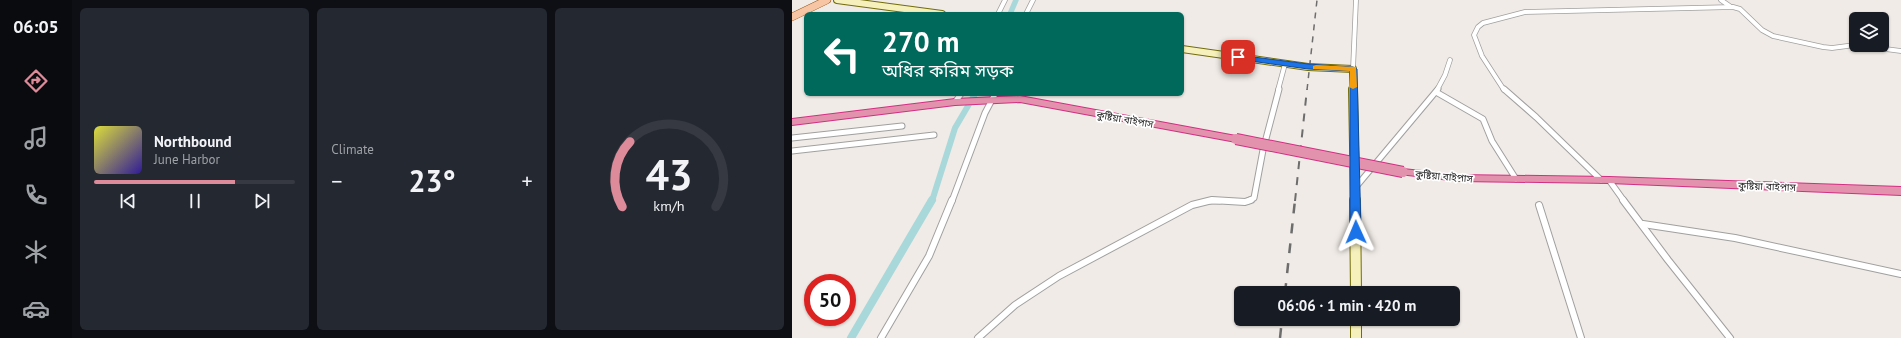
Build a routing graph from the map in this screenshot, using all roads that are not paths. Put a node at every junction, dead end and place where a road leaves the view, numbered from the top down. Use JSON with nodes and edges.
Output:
{"nodes":[{"id":1,"x":827,"y":0,"type":"edge"},
{"id":2,"x":837,"y":0,"type":"edge"},
{"id":3,"x":1005,"y":0,"type":"edge"},
{"id":4,"x":1033,"y":0,"type":"edge"},
{"id":5,"x":1356,"y":0,"type":"edge"},
{"id":6,"x":1721,"y":0,"type":"edge"},
{"id":7,"x":1730,"y":7,"type":"junction"},
{"id":8,"x":927,"y":12,"type":"edge"},
{"id":9,"x":999,"y":12,"type":"edge"},
{"id":10,"x":1027,"y":12,"type":"edge"},
{"id":11,"x":792,"y":17,"type":"edge"},
{"id":12,"x":1184,"y":50,"type":"edge"},
{"id":13,"x":1901,"y":51,"type":"edge"},
{"id":14,"x":1450,"y":60,"type":"dead end"},
{"id":15,"x":1285,"y":64,"type":"junction"},
{"id":16,"x":1353,"y":69,"type":"junction"},
{"id":17,"x":1436,"y":92,"type":"junction"},
{"id":18,"x":993,"y":98,"type":"edge"},
{"id":19,"x":958,"y":99,"type":"edge"},
{"id":20,"x":792,"y":122,"type":"edge"},
{"id":21,"x":902,"y":126,"type":"dead end"},
{"id":22,"x":934,"y":135,"type":"dead end"},
{"id":23,"x":792,"y":138,"type":"edge"},
{"id":24,"x":792,"y":151,"type":"edge"},
{"id":25,"x":1516,"y":179,"type":"junction"},
{"id":26,"x":1605,"y":180,"type":"junction"},
{"id":27,"x":1354,"y":188,"type":"junction"},
{"id":28,"x":1901,"y":191,"type":"edge"},
{"id":29,"x":1539,"y":205,"type":"dead end"},
{"id":30,"x":1643,"y":224,"type":"junction"},
{"id":31,"x":1901,"y":274,"type":"edge"},
{"id":32,"x":1356,"y":286,"type":"edge"},
{"id":33,"x":1356,"y":326,"type":"edge"},
{"id":34,"x":881,"y":338,"type":"edge"},
{"id":35,"x":978,"y":338,"type":"edge"},
{"id":36,"x":1356,"y":338,"type":"edge"},
{"id":37,"x":1581,"y":338,"type":"edge"},
{"id":38,"x":1730,"y":338,"type":"edge"}],
"edges":[{"from":1,"to":11,"type":"main road"},
{"from":2,"to":8,"type":"main road"},
{"from":3,"to":9,"type":"street"},
{"from":4,"to":10,"type":"street"},
{"from":5,"to":16,"type":"street"},
{"from":6,"to":7,"type":"street"},
{"from":7,"to":13,"type":"street"},
{"from":7,"to":26,"type":"street"},
{"from":12,"to":15,"type":"main road"},
{"from":14,"to":17,"type":"street"},
{"from":15,"to":16,"type":"main road"},
{"from":15,"to":35,"type":"street"},
{"from":16,"to":27,"type":"main road"},
{"from":17,"to":25,"type":"street"},
{"from":17,"to":27,"type":"street"},
{"from":18,"to":19,"type":"highway","name":"কুষ্টিয়া বাইপাস"},
{"from":18,"to":25,"type":"highway","name":"কুষ্টিয়া বাইপাস","bridge":true},
{"from":18,"to":34,"type":"street"},
{"from":19,"to":20,"type":"highway","name":"কুষ্টিয়া বাইপাস"},
{"from":21,"to":23,"type":"street"},
{"from":22,"to":24,"type":"street"},
{"from":25,"to":26,"type":"highway","name":"কুষ্টিয়া বাইপাস"},
{"from":26,"to":28,"type":"highway","name":"কুষ্টিয়া বাইপাস"},
{"from":26,"to":30,"type":"street"},
{"from":27,"to":32,"type":"main road"},
{"from":29,"to":37,"type":"street"},
{"from":30,"to":31,"type":"street"},
{"from":30,"to":38,"type":"street"},
{"from":33,"to":36,"type":"main road"}]}
